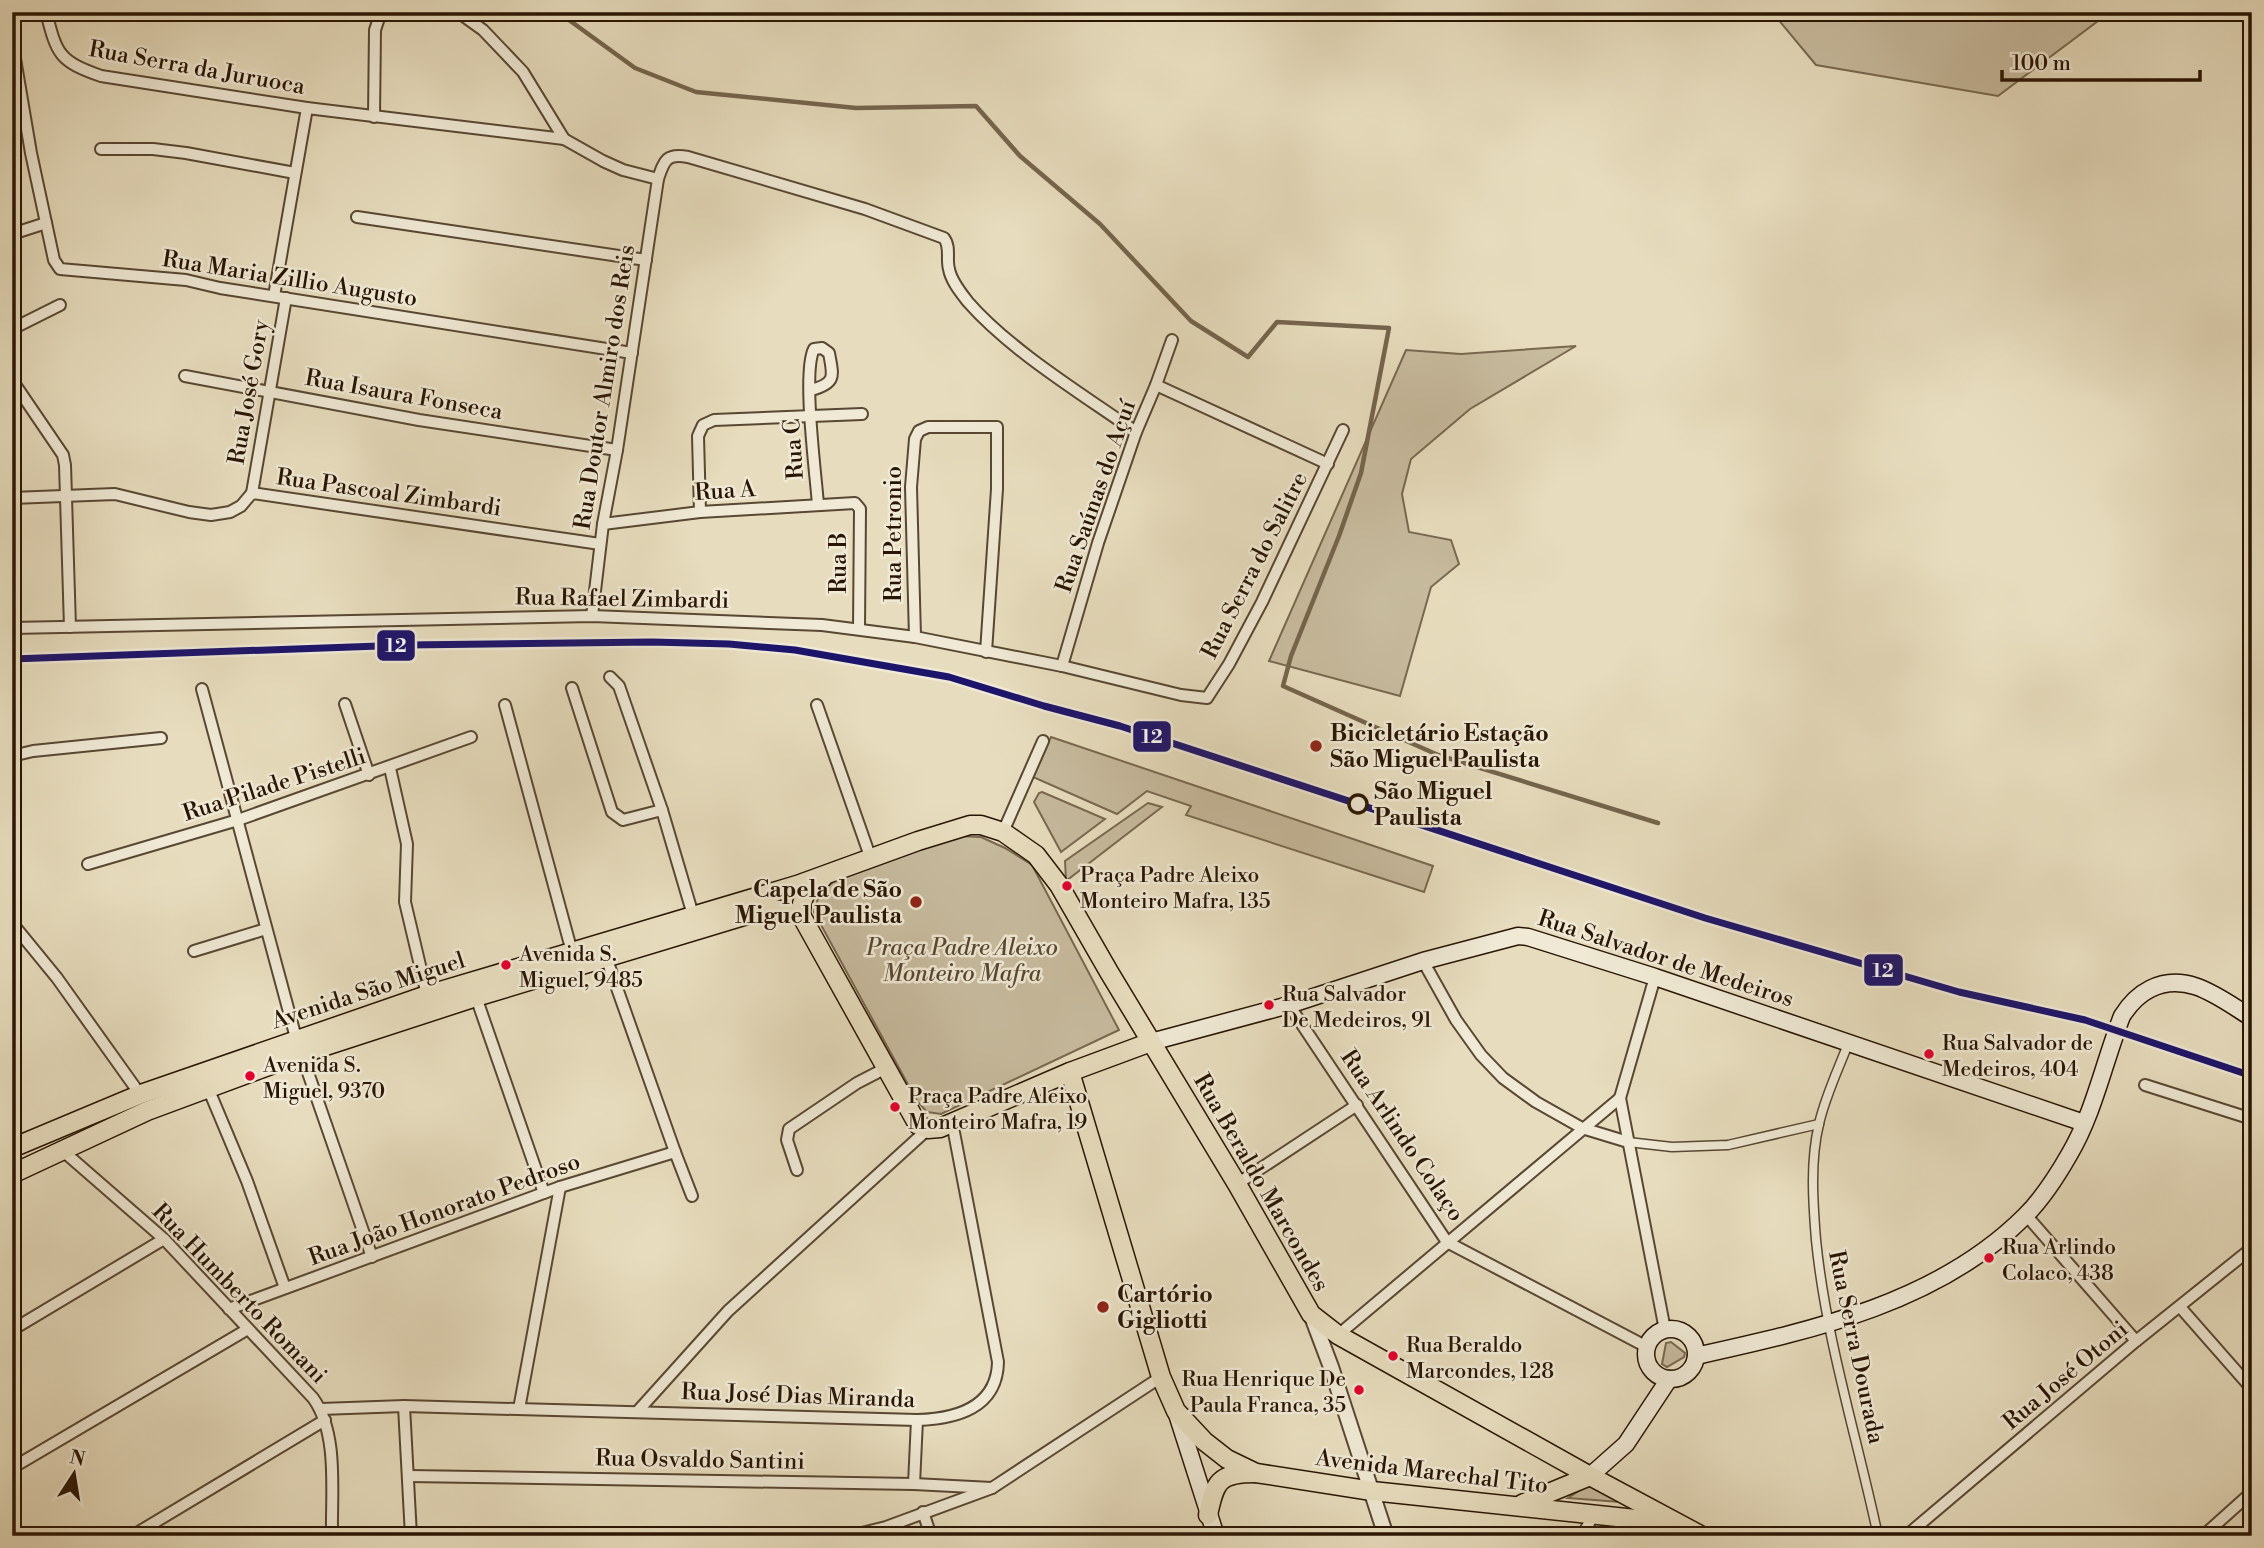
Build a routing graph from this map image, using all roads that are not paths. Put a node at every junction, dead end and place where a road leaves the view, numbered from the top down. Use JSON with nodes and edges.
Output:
{"nodes":[{"id":1,"x":44,"y":12,"type":"edge"},
{"id":2,"x":386,"y":12,"type":"edge"},
{"id":3,"x":458,"y":12,"type":"edge"},
{"id":4,"x":12,"y":16,"type":"edge"},
{"id":5,"x":12,"y":41,"type":"edge"},
{"id":6,"x":307,"y":108,"type":"junction"},
{"id":7,"x":374,"y":117,"type":"junction"},
{"id":8,"x":564,"y":139,"type":"junction"},
{"id":9,"x":101,"y":149,"type":"dead end"},
{"id":10,"x":295,"y":173,"type":"junction"},
{"id":11,"x":658,"y":179,"type":"junction"},
{"id":12,"x":357,"y":217,"type":"dead end"},
{"id":13,"x":46,"y":223,"type":"junction"},
{"id":14,"x":12,"y":233,"type":"edge"},
{"id":15,"x":646,"y":260,"type":"junction"},
{"id":16,"x":280,"y":297,"type":"junction"},
{"id":17,"x":60,"y":306,"type":"dead end"},
{"id":18,"x":12,"y":329,"type":"edge"},
{"id":19,"x":1172,"y":340,"type":"dead end"},
{"id":20,"x":632,"y":353,"type":"junction"},
{"id":21,"x":185,"y":376,"type":"dead end"},
{"id":22,"x":12,"y":380,"type":"edge"},
{"id":23,"x":1156,"y":385,"type":"junction"},
{"id":24,"x":811,"y":390,"type":"dead end"},
{"id":25,"x":271,"y":392,"type":"junction"},
{"id":26,"x":862,"y":414,"type":"dead end"},
{"id":27,"x":811,"y":417,"type":"junction"},
{"id":28,"x":1343,"y":430,"type":"dead end"},
{"id":29,"x":1136,"y":432,"type":"junction"},
{"id":30,"x":617,"y":450,"type":"junction"},
{"id":31,"x":1328,"y":464,"type":"junction"},
{"id":32,"x":252,"y":493,"type":"junction"},
{"id":33,"x":65,"y":496,"type":"junction"},
{"id":34,"x":12,"y":498,"type":"edge"},
{"id":35,"x":852,"y":502,"type":"joint"},
{"id":36,"x":818,"y":505,"type":"junction"},
{"id":37,"x":700,"y":512,"type":"junction"},
{"id":38,"x":603,"y":524,"type":"junction"},
{"id":39,"x":600,"y":544,"type":"junction"},
{"id":40,"x":592,"y":616,"type":"junction"},
{"id":41,"x":70,"y":627,"type":"junction"},
{"id":42,"x":12,"y":628,"type":"edge"},
{"id":43,"x":859,"y":628,"type":"junction"},
{"id":44,"x":915,"y":637,"type":"junction"},
{"id":45,"x":986,"y":652,"type":"junction"},
{"id":46,"x":1062,"y":666,"type":"junction"},
{"id":47,"x":610,"y":677,"type":"dead end"},
{"id":48,"x":1217,"y":684,"type":"joint"},
{"id":49,"x":572,"y":688,"type":"dead end"},
{"id":50,"x":202,"y":689,"type":"dead end"},
{"id":51,"x":345,"y":704,"type":"dead end"},
{"id":52,"x":505,"y":705,"type":"dead end"},
{"id":53,"x":817,"y":705,"type":"dead end"},
{"id":54,"x":161,"y":737,"type":"dead end"},
{"id":55,"x":471,"y":737,"type":"dead end"},
{"id":56,"x":1043,"y":741,"type":"dead end"},
{"id":57,"x":12,"y":756,"type":"edge"},
{"id":58,"x":390,"y":768,"type":"junction"},
{"id":59,"x":369,"y":775,"type":"junction"},
{"id":60,"x":662,"y":810,"type":"junction"},
{"id":61,"x":239,"y":820,"type":"junction"},
{"id":62,"x":1003,"y":832,"type":"junction"},
{"id":63,"x":871,"y":859,"type":"junction"},
{"id":64,"x":88,"y":864,"type":"dead end"},
{"id":65,"x":828,"y":875,"type":"junction"},
{"id":66,"x":693,"y":915,"type":"junction"},
{"id":67,"x":802,"y":915,"type":"junction"},
{"id":68,"x":12,"y":923,"type":"edge"},
{"id":69,"x":266,"y":929,"type":"junction"},
{"id":70,"x":194,"y":951,"type":"dead end"},
{"id":71,"x":572,"y":952,"type":"junction"},
{"id":72,"x":606,"y":957,"type":"junction"},
{"id":73,"x":1423,"y":961,"type":"junction"},
{"id":74,"x":1655,"y":977,"type":"junction"},
{"id":75,"x":427,"y":995,"type":"junction"},
{"id":76,"x":476,"y":997,"type":"junction"},
{"id":77,"x":1289,"y":1005,"type":"junction"},
{"id":78,"x":2252,"y":1018,"type":"edge"},
{"id":79,"x":1151,"y":1041,"type":"junction"},
{"id":80,"x":1848,"y":1044,"type":"junction"},
{"id":81,"x":299,"y":1046,"type":"junction"},
{"id":82,"x":886,"y":1068,"type":"junction"},
{"id":83,"x":1070,"y":1072,"type":"junction"},
{"id":84,"x":2145,"y":1084,"type":"dead end"},
{"id":85,"x":208,"y":1088,"type":"junction"},
{"id":86,"x":1620,"y":1098,"type":"junction"},
{"id":87,"x":144,"y":1102,"type":"junction"},
{"id":88,"x":1357,"y":1105,"type":"junction"},
{"id":89,"x":2252,"y":1119,"type":"edge"},
{"id":90,"x":952,"y":1122,"type":"junction"},
{"id":91,"x":2084,"y":1123,"type":"junction"},
{"id":92,"x":1819,"y":1124,"type":"junction"},
{"id":93,"x":1582,"y":1128,"type":"junction"},
{"id":94,"x":928,"y":1129,"type":"junction"},
{"id":95,"x":1628,"y":1142,"type":"junction"},
{"id":96,"x":12,"y":1148,"type":"edge"},
{"id":97,"x":63,"y":1151,"type":"junction"},
{"id":98,"x":675,"y":1152,"type":"junction"},
{"id":99,"x":797,"y":1170,"type":"dead end"},
{"id":100,"x":12,"y":1174,"type":"edge"},
{"id":101,"x":1237,"y":1184,"type":"junction"},
{"id":102,"x":560,"y":1187,"type":"junction"},
{"id":103,"x":544,"y":1194,"type":"junction"},
{"id":104,"x":692,"y":1196,"type":"dead end"},
{"id":105,"x":2026,"y":1215,"type":"junction"},
{"id":106,"x":164,"y":1240,"type":"junction"},
{"id":107,"x":1447,"y":1242,"type":"junction"},
{"id":108,"x":2252,"y":1248,"type":"edge"},
{"id":109,"x":372,"y":1257,"type":"junction"},
{"id":110,"x":285,"y":1288,"type":"junction"},
{"id":111,"x":2180,"y":1307,"type":"junction"},
{"id":112,"x":229,"y":1309,"type":"junction"},
{"id":113,"x":1311,"y":1314,"type":"junction"},
{"id":114,"x":1829,"y":1323,"type":"junction"},
{"id":115,"x":248,"y":1329,"type":"junction"},
{"id":116,"x":1665,"y":1329,"type":"junction"},
{"id":117,"x":12,"y":1330,"type":"edge"},
{"id":118,"x":1338,"y":1335,"type":"junction"},
{"id":119,"x":2136,"y":1341,"type":"junction"},
{"id":120,"x":1647,"y":1348,"type":"junction"},
{"id":121,"x":1696,"y":1356,"type":"junction"},
{"id":122,"x":1161,"y":1377,"type":"junction"},
{"id":123,"x":1669,"y":1379,"type":"junction"},
{"id":124,"x":2252,"y":1389,"type":"edge"},
{"id":125,"x":404,"y":1406,"type":"junction"},
{"id":126,"x":519,"y":1409,"type":"junction"},
{"id":127,"x":1176,"y":1411,"type":"junction"},
{"id":128,"x":637,"y":1412,"type":"junction"},
{"id":129,"x":323,"y":1415,"type":"junction"},
{"id":130,"x":917,"y":1420,"type":"junction"},
{"id":131,"x":12,"y":1468,"type":"edge"},
{"id":132,"x":1256,"y":1473,"type":"junction"},
{"id":133,"x":408,"y":1475,"type":"junction"},
{"id":134,"x":1590,"y":1476,"type":"junction"},
{"id":135,"x":914,"y":1484,"type":"junction"},
{"id":136,"x":992,"y":1488,"type":"junction"},
{"id":137,"x":1372,"y":1490,"type":"junction"},
{"id":138,"x":2252,"y":1492,"type":"edge"},
{"id":139,"x":1518,"y":1505,"type":"junction"},
{"id":140,"x":923,"y":1512,"type":"junction"},
{"id":141,"x":1208,"y":1515,"type":"junction"},
{"id":142,"x":1593,"y":1516,"type":"junction"},
{"id":143,"x":1680,"y":1524,"type":"junction"},
{"id":144,"x":2211,"y":1533,"type":"edge"},
{"id":145,"x":132,"y":1536,"type":"edge"},
{"id":146,"x":332,"y":1536,"type":"edge"},
{"id":147,"x":411,"y":1536,"type":"edge"},
{"id":148,"x":850,"y":1536,"type":"edge"},
{"id":149,"x":931,"y":1536,"type":"edge"},
{"id":150,"x":1216,"y":1536,"type":"edge"},
{"id":151,"x":1386,"y":1536,"type":"edge"},
{"id":152,"x":1582,"y":1536,"type":"edge"},
{"id":153,"x":1702,"y":1536,"type":"edge"},
{"id":154,"x":1878,"y":1536,"type":"edge"},
{"id":155,"x":1906,"y":1536,"type":"edge"}],
"edges":[{"from":1,"to":4,"type":"street"},
{"from":1,"to":6,"type":"street","name":"Rua Serra da Juruoca"},
{"from":2,"to":7,"type":"street"},
{"from":3,"to":8,"type":"street"},
{"from":5,"to":13,"type":"street","name":"Rua Maria Zillio Augusto"},
{"from":6,"to":7,"type":"street","name":"Rua Serra da Juruoca"},
{"from":6,"to":10,"type":"street","name":"Rua José Gory"},
{"from":7,"to":8,"type":"street","name":"Rua Serra da Juruoca"},
{"from":8,"to":11,"type":"street"},
{"from":9,"to":10,"type":"street"},
{"from":10,"to":16,"type":"street","name":"Rua José Gory"},
{"from":11,"to":15,"type":"street","name":"Rua Doutor Almiro dos Reis"},
{"from":11,"to":29,"type":"street","name":"Rua Doutor Almiro dos Reis"},
{"from":12,"to":15,"type":"street"},
{"from":13,"to":14,"type":"street"},
{"from":13,"to":16,"type":"street","name":"Rua Maria Zillio Augusto"},
{"from":15,"to":20,"type":"street","name":"Rua Doutor Almiro dos Reis"},
{"from":16,"to":20,"type":"street","name":"Rua Maria Zillio Augusto"},
{"from":16,"to":25,"type":"street","name":"Rua José Gory"},
{"from":17,"to":18,"type":"street"},
{"from":19,"to":23,"type":"street","name":"Rua Saúnas do Açuí"},
{"from":20,"to":30,"type":"street","name":"Rua Doutor Almiro dos Reis"},
{"from":21,"to":25,"type":"street","name":"Rua Isaura Fonseca"},
{"from":22,"to":33,"type":"street"},
{"from":23,"to":29,"type":"street","name":"Rua Saúnas do Açuí"},
{"from":23,"to":31,"type":"street","name":"Rua Serra do Salitre"},
{"from":24,"to":27,"type":"street","name":"Rua C"},
{"from":25,"to":30,"type":"street","name":"Rua Isaura Fonseca"},
{"from":25,"to":32,"type":"street","name":"Rua José Gory"},
{"from":26,"to":27,"type":"street"},
{"from":27,"to":36,"type":"street","name":"Rua C"},
{"from":27,"to":37,"type":"street"},
{"from":28,"to":31,"type":"street","name":"Rua Serra do Salitre"},
{"from":29,"to":46,"type":"street","name":"Rua Saúnas do Açuí"},
{"from":30,"to":38,"type":"street","name":"Rua Doutor Almiro dos Reis"},
{"from":31,"to":48,"type":"street","name":"Rua Serra do Salitre"},
{"from":32,"to":33,"type":"street","name":"Rua Pascoal Zimbardi"},
{"from":32,"to":39,"type":"street","name":"Rua Pascoal Zimbardi"},
{"from":33,"to":34,"type":"street","name":"Rua Pascoal Zimbardi"},
{"from":33,"to":41,"type":"street"},
{"from":35,"to":36,"type":"street","name":"Rua A"},
{"from":35,"to":43,"type":"street","name":"Rua B"},
{"from":36,"to":37,"type":"street","name":"Rua A"},
{"from":37,"to":38,"type":"street","name":"Rua A"},
{"from":38,"to":39,"type":"street","name":"Rua Doutor Almiro dos Reis"},
{"from":39,"to":40,"type":"street","name":"Rua Doutor Almiro dos Reis"},
{"from":40,"to":41,"type":"street","name":"Rua Rafael Zimbardi"},
{"from":40,"to":43,"type":"street","name":"Rua Rafael Zimbardi"},
{"from":41,"to":42,"type":"street","name":"Rua Rafael Zimbardi"},
{"from":43,"to":44,"type":"street","name":"Rua Rafael Zimbardi"},
{"from":44,"to":45,"type":"street","name":"Rua Rafael Zimbardi"},
{"from":44,"to":45,"type":"street","name":"Rua Petronio"},
{"from":45,"to":46,"type":"street","name":"Rua Rafael Zimbardi"},
{"from":46,"to":48,"type":"street","name":"Rua Rafael Zimbardi"},
{"from":47,"to":60,"type":"street"},
{"from":49,"to":60,"type":"street"},
{"from":50,"to":61,"type":"street"},
{"from":51,"to":59,"type":"street"},
{"from":52,"to":71,"type":"street"},
{"from":53,"to":63,"type":"street"},
{"from":54,"to":57,"type":"street"},
{"from":55,"to":58,"type":"street","name":"Rua Pilade Pistelli"},
{"from":56,"to":62,"type":"street"},
{"from":58,"to":59,"type":"street","name":"Rua Pilade Pistelli"},
{"from":58,"to":75,"type":"street"},
{"from":59,"to":61,"type":"street","name":"Rua Pilade Pistelli"},
{"from":60,"to":66,"type":"street"},
{"from":61,"to":64,"type":"street","name":"Rua Pilade Pistelli"},
{"from":61,"to":69,"type":"street"},
{"from":62,"to":63,"type":"main road","name":"Avenida São Miguel"},
{"from":62,"to":79,"type":"main road","name":"Rua Beraldo Marcondes"},
{"from":63,"to":65,"type":"main road","name":"Avenida São Miguel"},
{"from":65,"to":66,"type":"main road","name":"Avenida São Miguel"},
{"from":65,"to":67,"type":"main road","name":"Avenida São Miguel"},
{"from":66,"to":71,"type":"main road","name":"Avenida São Miguel"},
{"from":67,"to":72,"type":"main road","name":"Avenida São Miguel"},
{"from":67,"to":82,"type":"main road"},
{"from":68,"to":87,"type":"street"},
{"from":69,"to":70,"type":"street"},
{"from":69,"to":81,"type":"street"},
{"from":71,"to":75,"type":"main road","name":"Avenida São Miguel"},
{"from":72,"to":76,"type":"main road","name":"Avenida São Miguel"},
{"from":72,"to":98,"type":"street"},
{"from":73,"to":74,"type":"main road","name":"Rua Salvador de Medeiros"},
{"from":73,"to":77,"type":"main road","name":"Rua Salvador de Medeiros"},
{"from":73,"to":93,"type":"street"},
{"from":74,"to":80,"type":"main road","name":"Rua Salvador de Medeiros"},
{"from":74,"to":86,"type":"street"},
{"from":75,"to":81,"type":"main road","name":"Avenida São Miguel"},
{"from":76,"to":81,"type":"main road","name":"Avenida São Miguel"},
{"from":76,"to":103,"type":"street"},
{"from":77,"to":79,"type":"main road","name":"Rua Salvador de Medeiros"},
{"from":77,"to":88,"type":"street","name":"Rua Arlindo Colaço"},
{"from":78,"to":91,"type":"main road"},
{"from":79,"to":83,"type":"main road","name":"Rua Salvador de Medeiros"},
{"from":79,"to":101,"type":"main road","name":"Rua Beraldo Marcondes"},
{"from":80,"to":91,"type":"main road","name":"Rua Salvador de Medeiros"},
{"from":80,"to":92,"type":"street","name":"Rua Serra Dourada"},
{"from":81,"to":85,"type":"main road","name":"Avenida São Miguel"},
{"from":81,"to":87,"type":"main road","name":"Avenida São Miguel"},
{"from":81,"to":109,"type":"street"},
{"from":82,"to":94,"type":"main road"},
{"from":82,"to":99,"type":"street"},
{"from":83,"to":90,"type":"main road"},
{"from":83,"to":122,"type":"main road","name":"Avenida Marechal Tito"},
{"from":84,"to":89,"type":"street"},
{"from":85,"to":87,"type":"main road","name":"Avenida São Miguel"},
{"from":85,"to":110,"type":"street"},
{"from":86,"to":93,"type":"street"},
{"from":86,"to":95,"type":"street"},
{"from":87,"to":96,"type":"main road","name":"Avenida São Miguel"},
{"from":87,"to":97,"type":"main road","name":"Avenida São Miguel"},
{"from":88,"to":101,"type":"street"},
{"from":88,"to":107,"type":"street","name":"Rua Arlindo Colaço"},
{"from":90,"to":94,"type":"main road"},
{"from":90,"to":130,"type":"street","name":"Rua José Dias Miranda"},
{"from":91,"to":105,"type":"main road"},
{"from":92,"to":95,"type":"street"},
{"from":92,"to":114,"type":"street","name":"Rua Serra Dourada"},
{"from":93,"to":95,"type":"street"},
{"from":93,"to":107,"type":"street"},
{"from":94,"to":128,"type":"street"},
{"from":95,"to":116,"type":"street"},
{"from":97,"to":100,"type":"main road","name":"Avenida São Miguel"},
{"from":97,"to":106,"type":"street","name":"Rua Humberto Romani"},
{"from":98,"to":102,"type":"street","name":"Rua João Honorato Pedroso"},
{"from":98,"to":104,"type":"street"},
{"from":101,"to":113,"type":"main road","name":"Rua Beraldo Marcondes"},
{"from":102,"to":103,"type":"street","name":"Rua João Honorato Pedroso"},
{"from":102,"to":126,"type":"street"},
{"from":103,"to":109,"type":"street","name":"Rua João Honorato Pedroso"},
{"from":105,"to":114,"type":"main road"},
{"from":105,"to":119,"type":"street"},
{"from":106,"to":112,"type":"street","name":"Rua Humberto Romani"},
{"from":106,"to":117,"type":"street"},
{"from":107,"to":118,"type":"street"},
{"from":107,"to":120,"type":"street","name":"Rua Arlindo Colaço"},
{"from":108,"to":111,"type":"street","name":"Rua José Otoni"},
{"from":109,"to":110,"type":"street","name":"Rua João Honorato Pedroso"},
{"from":110,"to":112,"type":"street","name":"Rua João Honorato Pedroso"},
{"from":111,"to":119,"type":"street","name":"Rua José Otoni"},
{"from":111,"to":124,"type":"street"},
{"from":112,"to":115,"type":"street","name":"Rua Humberto Romani"},
{"from":113,"to":118,"type":"main road","name":"Rua Beraldo Marcondes"},
{"from":113,"to":137,"type":"street"},
{"from":114,"to":121,"type":"main road"},
{"from":114,"to":154,"type":"street","name":"Rua Serra Dourada"},
{"from":115,"to":129,"type":"street","name":"Rua Humberto Romani"},
{"from":115,"to":131,"type":"street"},
{"from":116,"to":120,"type":"main road"},
{"from":116,"to":121,"type":"main road"},
{"from":118,"to":134,"type":"main road","name":"Rua Beraldo Marcondes"},
{"from":119,"to":155,"type":"street","name":"Rua José Otoni"},
{"from":120,"to":123,"type":"main road"},
{"from":121,"to":123,"type":"main road"},
{"from":122,"to":127,"type":"main road","name":"Avenida Marechal Tito"},
{"from":122,"to":136,"type":"street"},
{"from":123,"to":134,"type":"main road"},
{"from":125,"to":126,"type":"street","name":"Rua José Dias Miranda"},
{"from":125,"to":129,"type":"street","name":"Rua José Dias Miranda"},
{"from":125,"to":133,"type":"street"},
{"from":126,"to":128,"type":"street","name":"Rua José Dias Miranda"},
{"from":127,"to":132,"type":"main road","name":"Avenida Marechal Tito"},
{"from":127,"to":141,"type":"main road","name":"Avenida Marechal Tito"},
{"from":128,"to":130,"type":"street","name":"Rua José Dias Miranda"},
{"from":129,"to":145,"type":"street"},
{"from":129,"to":146,"type":"street","name":"Rua Humberto Romani"},
{"from":130,"to":135,"type":"street"},
{"from":132,"to":137,"type":"main road","name":"Avenida Marechal Tito"},
{"from":132,"to":141,"type":"main road"},
{"from":133,"to":135,"type":"street","name":"Rua Osvaldo Santini"},
{"from":133,"to":147,"type":"street"},
{"from":134,"to":139,"type":"main road"},
{"from":134,"to":143,"type":"main road","name":"Rua Beraldo Marcondes"},
{"from":135,"to":136,"type":"street","name":"Rua Osvaldo Santini"},
{"from":136,"to":140,"type":"street"},
{"from":137,"to":139,"type":"main road","name":"Avenida Marechal Tito"},
{"from":137,"to":151,"type":"street"},
{"from":138,"to":144,"type":"street"},
{"from":139,"to":142,"type":"main road","name":"Avenida Marechal Tito"},
{"from":140,"to":148,"type":"street"},
{"from":140,"to":149,"type":"street"},
{"from":141,"to":150,"type":"main road","name":"Avenida Marechal Tito"},
{"from":142,"to":143,"type":"main road","name":"Avenida Marechal Tito"},
{"from":142,"to":152,"type":"street"},
{"from":143,"to":153,"type":"main road","name":"Avenida Marechal Tito"}]}
